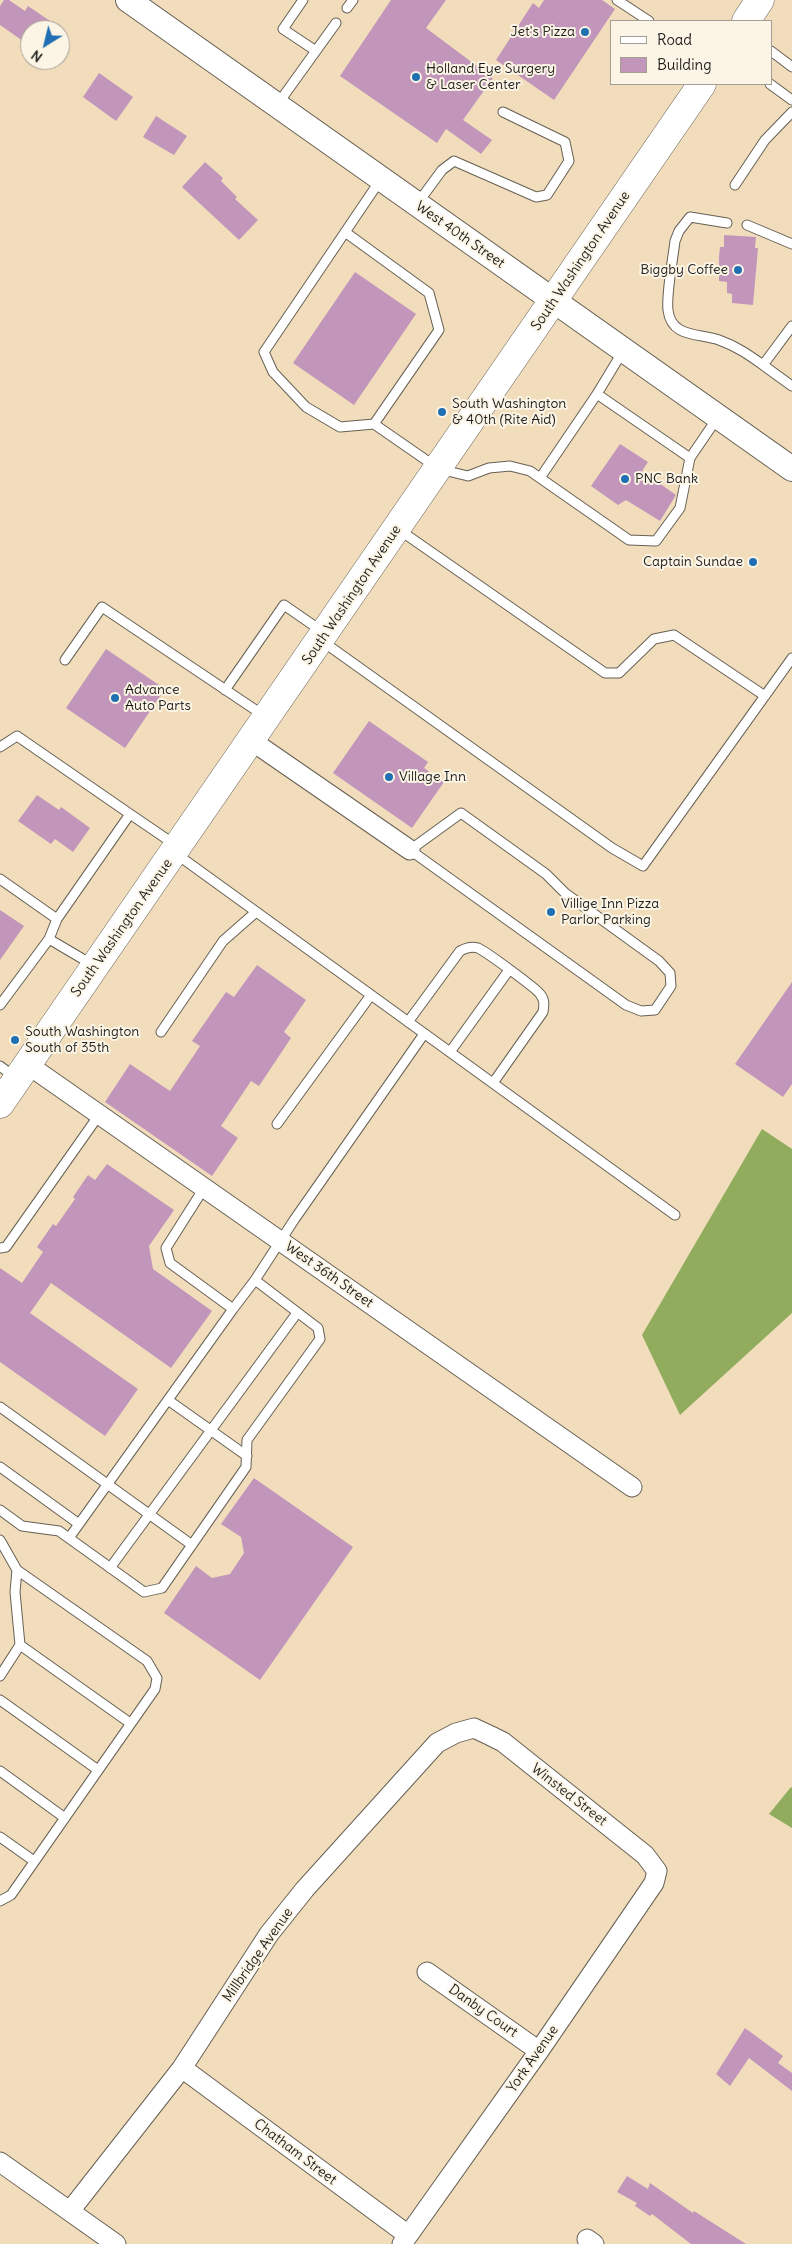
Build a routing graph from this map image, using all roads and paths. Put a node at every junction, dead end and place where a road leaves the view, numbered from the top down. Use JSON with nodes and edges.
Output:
{"nodes":[{"id":1,"x":128,"y":0,"type":"edge"},
{"id":2,"x":304,"y":0,"type":"edge"},
{"id":3,"x":617,"y":0,"type":"edge"},
{"id":4,"x":760,"y":0,"type":"edge"},
{"id":5,"x":647,"y":20,"type":"edge"},
{"id":6,"x":747,"y":20,"type":"edge"},
{"id":7,"x":336,"y":23,"type":"dead end"},
{"id":8,"x":316,"y":51,"type":"junction"},
{"id":9,"x":772,"y":52,"type":"edge"},
{"id":10,"x":792,"y":67,"type":"edge"},
{"id":11,"x":701,"y":85,"type":"edge"},
{"id":12,"x":771,"y":85,"type":"edge"},
{"id":13,"x":792,"y":100,"type":"edge"},
{"id":14,"x":277,"y":105,"type":"junction"},
{"id":15,"x":503,"y":112,"type":"dead end"},
{"id":16,"x":792,"y":112,"type":"edge"},
{"id":17,"x":381,"y":179,"type":"junction"},
{"id":18,"x":734,"y":185,"type":"dead end"},
{"id":19,"x":417,"y":205,"type":"junction"},
{"id":20,"x":727,"y":223,"type":"dead end"},
{"id":21,"x":747,"y":225,"type":"dead end"},
{"id":22,"x":345,"y":232,"type":"junction"},
{"id":23,"x":792,"y":244,"type":"edge"},
{"id":24,"x":554,"y":301,"type":"junction"},
{"id":25,"x":792,"y":326,"type":"edge"},
{"id":26,"x":624,"y":351,"type":"junction"},
{"id":27,"x":763,"y":365,"type":"junction"},
{"id":28,"x":792,"y":386,"type":"edge"},
{"id":29,"x":597,"y":394,"type":"junction"},
{"id":30,"x":718,"y":417,"type":"junction"},
{"id":31,"x":374,"y":424,"type":"junction"},
{"id":32,"x":690,"y":458,"type":"junction"},
{"id":33,"x":439,"y":468,"type":"junction"},
{"id":34,"x":792,"y":470,"type":"edge"},
{"id":35,"x":540,"y":478,"type":"junction"},
{"id":36,"x":398,"y":528,"type":"junction"},
{"id":37,"x":323,"y":637,"type":"junction"},
{"id":38,"x":792,"y":658,"type":"edge"},
{"id":39,"x":65,"y":660,"type":"dead end"},
{"id":40,"x":225,"y":690,"type":"junction"},
{"id":41,"x":765,"y":696,"type":"junction"},
{"id":42,"x":268,"y":718,"type":"junction"},
{"id":43,"x":252,"y":741,"type":"junction"},
{"id":44,"x":0,"y":747,"type":"edge"},
{"id":45,"x":130,"y":814,"type":"junction"},
{"id":46,"x":177,"y":850,"type":"junction"},
{"id":47,"x":410,"y":850,"type":"junction"},
{"id":48,"x":0,"y":878,"type":"edge"},
{"id":49,"x":256,"y":912,"type":"junction"},
{"id":50,"x":57,"y":919,"type":"junction"},
{"id":51,"x":49,"y":939,"type":"junction"},
{"id":52,"x":96,"y":966,"type":"junction"},
{"id":53,"x":510,"y":970,"type":"junction"},
{"id":54,"x":371,"y":995,"type":"junction"},
{"id":55,"x":0,"y":1005,"type":"edge"},
{"id":56,"x":408,"y":1022,"type":"junction"},
{"id":57,"x":161,"y":1032,"type":"dead end"},
{"id":58,"x":424,"y":1034,"type":"junction"},
{"id":59,"x":450,"y":1052,"type":"junction"},
{"id":60,"x":15,"y":1070,"type":"edge"},
{"id":61,"x":493,"y":1083,"type":"junction"},
{"id":62,"x":0,"y":1104,"type":"edge"},
{"id":63,"x":99,"y":1115,"type":"junction"},
{"id":64,"x":277,"y":1124,"type":"dead end"},
{"id":65,"x":204,"y":1188,"type":"junction"},
{"id":66,"x":675,"y":1215,"type":"dead end"},
{"id":67,"x":281,"y":1242,"type":"junction"},
{"id":68,"x":0,"y":1248,"type":"edge"},
{"id":69,"x":256,"y":1280,"type":"junction"},
{"id":70,"x":233,"y":1309,"type":"junction"},
{"id":71,"x":297,"y":1313,"type":"junction"},
{"id":72,"x":168,"y":1400,"type":"junction"},
{"id":73,"x":0,"y":1407,"type":"edge"},
{"id":74,"x":211,"y":1430,"type":"junction"},
{"id":75,"x":247,"y":1456,"type":"junction"},
{"id":76,"x":0,"y":1467,"type":"edge"},
{"id":77,"x":107,"y":1485,"type":"junction"},
{"id":78,"x":632,"y":1487,"type":"dead end"},
{"id":79,"x":0,"y":1510,"type":"edge"},
{"id":80,"x":149,"y":1514,"type":"junction"},
{"id":81,"x":79,"y":1524,"type":"junction"},
{"id":82,"x":69,"y":1538,"type":"junction"},
{"id":83,"x":0,"y":1540,"type":"edge"},
{"id":84,"x":192,"y":1545,"type":"junction"},
{"id":85,"x":110,"y":1568,"type":"junction"},
{"id":86,"x":17,"y":1570,"type":"junction"},
{"id":87,"x":20,"y":1645,"type":"junction"},
{"id":88,"x":0,"y":1676,"type":"edge"},
{"id":89,"x":0,"y":1700,"type":"edge"},
{"id":90,"x":130,"y":1723,"type":"junction"},
{"id":91,"x":474,"y":1728,"type":"joint"},
{"id":92,"x":98,"y":1770,"type":"junction"},
{"id":93,"x":0,"y":1771,"type":"edge"},
{"id":94,"x":64,"y":1818,"type":"junction"},
{"id":95,"x":0,"y":1837,"type":"edge"},
{"id":96,"x":34,"y":1862,"type":"junction"},
{"id":97,"x":657,"y":1870,"type":"joint"},
{"id":98,"x":0,"y":1901,"type":"edge"},
{"id":99,"x":427,"y":1972,"type":"dead end"},
{"id":100,"x":539,"y":2050,"type":"junction"},
{"id":101,"x":182,"y":2068,"type":"junction"},
{"id":102,"x":0,"y":2162,"type":"edge"},
{"id":103,"x":70,"y":2211,"type":"junction"},
{"id":104,"x":405,"y":2240,"type":"edge"},
{"id":105,"x":116,"y":2244,"type":"edge"}],
"edges":[{"from":1,"to":14,"type":"street","name":"West 40th Street"},
{"from":2,"to":8,"type":"lane"},
{"from":3,"to":5,"type":"lane"},
{"from":4,"to":6,"type":"main road"},
{"from":7,"to":8,"type":"lane"},
{"from":8,"to":14,"type":"lane"},
{"from":9,"to":10,"type":"lane"},
{"from":11,"to":24,"type":"main road","name":"South Washington Avenue"},
{"from":12,"to":13,"type":"lane"},
{"from":14,"to":17,"type":"street","name":"West 40th Street"},
{"from":15,"to":19,"type":"lane"},
{"from":16,"to":18,"type":"lane"},
{"from":17,"to":19,"type":"street","name":"West 40th Street"},
{"from":17,"to":22,"type":"lane"},
{"from":19,"to":24,"type":"street","name":"West 40th Street"},
{"from":20,"to":27,"type":"lane"},
{"from":21,"to":23,"type":"lane"},
{"from":22,"to":31,"type":"lane"},
{"from":22,"to":31,"type":"lane"},
{"from":24,"to":26,"type":"street","name":"West 40th Street"},
{"from":24,"to":33,"type":"main road","name":"South Washington Avenue"},
{"from":25,"to":27,"type":"lane"},
{"from":26,"to":29,"type":"lane"},
{"from":26,"to":30,"type":"street","name":"West 40th Street"},
{"from":27,"to":28,"type":"lane"},
{"from":29,"to":32,"type":"lane"},
{"from":29,"to":35,"type":"lane"},
{"from":30,"to":32,"type":"lane"},
{"from":30,"to":34,"type":"street","name":"West 40th Street"},
{"from":31,"to":33,"type":"lane"},
{"from":32,"to":35,"type":"lane"},
{"from":33,"to":35,"type":"lane"},
{"from":33,"to":36,"type":"main road","name":"South Washington Avenue"},
{"from":36,"to":37,"type":"main road","name":"South Washington Avenue"},
{"from":36,"to":41,"type":"lane"},
{"from":37,"to":40,"type":"lane"},
{"from":37,"to":41,"type":"lane"},
{"from":37,"to":42,"type":"main road","name":"South Washington Avenue"},
{"from":38,"to":41,"type":"lane"},
{"from":39,"to":40,"type":"lane"},
{"from":40,"to":42,"type":"lane"},
{"from":42,"to":43,"type":"main road","name":"South Washington Avenue"},
{"from":43,"to":46,"type":"main road","name":"South Washington Avenue"},
{"from":43,"to":47,"type":"street"},
{"from":44,"to":45,"type":"lane"},
{"from":45,"to":46,"type":"lane"},
{"from":45,"to":50,"type":"lane"},
{"from":46,"to":49,"type":"lane"},
{"from":46,"to":52,"type":"main road","name":"South Washington Avenue"},
{"from":47,"to":47,"type":"lane"},
{"from":48,"to":50,"type":"lane"},
{"from":49,"to":54,"type":"lane"},
{"from":49,"to":57,"type":"lane"},
{"from":50,"to":51,"type":"lane"},
{"from":51,"to":52,"type":"lane"},
{"from":51,"to":55,"type":"lane"},
{"from":52,"to":60,"type":"main road","name":"South Washington Avenue"},
{"from":53,"to":56,"type":"lane"},
{"from":53,"to":59,"type":"lane"},
{"from":53,"to":61,"type":"lane"},
{"from":54,"to":56,"type":"lane"},
{"from":54,"to":64,"type":"lane"},
{"from":56,"to":58,"type":"lane"},
{"from":58,"to":59,"type":"lane"},
{"from":58,"to":67,"type":"lane"},
{"from":59,"to":61,"type":"lane"},
{"from":60,"to":62,"type":"main road","name":"South Washington Avenue"},
{"from":60,"to":63,"type":"street","name":"West 36th Street"},
{"from":61,"to":66,"type":"lane"},
{"from":63,"to":65,"type":"street","name":"West 36th Street"},
{"from":63,"to":68,"type":"lane"},
{"from":65,"to":67,"type":"street","name":"West 36th Street"},
{"from":65,"to":70,"type":"lane"},
{"from":67,"to":69,"type":"lane"},
{"from":67,"to":78,"type":"street","name":"West 36th Street"},
{"from":69,"to":70,"type":"lane"},
{"from":69,"to":71,"type":"lane"},
{"from":70,"to":72,"type":"lane"},
{"from":71,"to":74,"type":"lane"},
{"from":71,"to":75,"type":"lane"},
{"from":72,"to":74,"type":"lane"},
{"from":72,"to":77,"type":"lane"},
{"from":73,"to":77,"type":"lane"},
{"from":74,"to":75,"type":"lane"},
{"from":74,"to":80,"type":"lane"},
{"from":75,"to":84,"type":"lane"},
{"from":76,"to":81,"type":"lane"},
{"from":77,"to":80,"type":"lane"},
{"from":77,"to":81,"type":"lane"},
{"from":79,"to":82,"type":"lane"},
{"from":80,"to":84,"type":"lane"},
{"from":80,"to":85,"type":"lane"},
{"from":81,"to":82,"type":"lane"},
{"from":82,"to":85,"type":"lane"},
{"from":83,"to":86,"type":"lane"},
{"from":84,"to":85,"type":"lane"},
{"from":86,"to":87,"type":"lane"},
{"from":86,"to":90,"type":"lane"},
{"from":87,"to":88,"type":"lane"},
{"from":87,"to":90,"type":"lane"},
{"from":89,"to":92,"type":"lane"},
{"from":90,"to":92,"type":"lane"},
{"from":91,"to":97,"type":"street","name":"Winsted Street"},
{"from":91,"to":101,"type":"street","name":"Millbridge Avenue"},
{"from":92,"to":94,"type":"lane"},
{"from":93,"to":94,"type":"lane"},
{"from":94,"to":96,"type":"lane"},
{"from":95,"to":96,"type":"lane"},
{"from":96,"to":98,"type":"lane"},
{"from":97,"to":100,"type":"street","name":"York Avenue"},
{"from":99,"to":100,"type":"street","name":"Danby Court"},
{"from":100,"to":104,"type":"street","name":"York Avenue"},
{"from":101,"to":103,"type":"street","name":"Millbridge Avenue"},
{"from":101,"to":104,"type":"street","name":"Chatham Street"},
{"from":102,"to":103,"type":"street"},
{"from":103,"to":105,"type":"street"}]}
